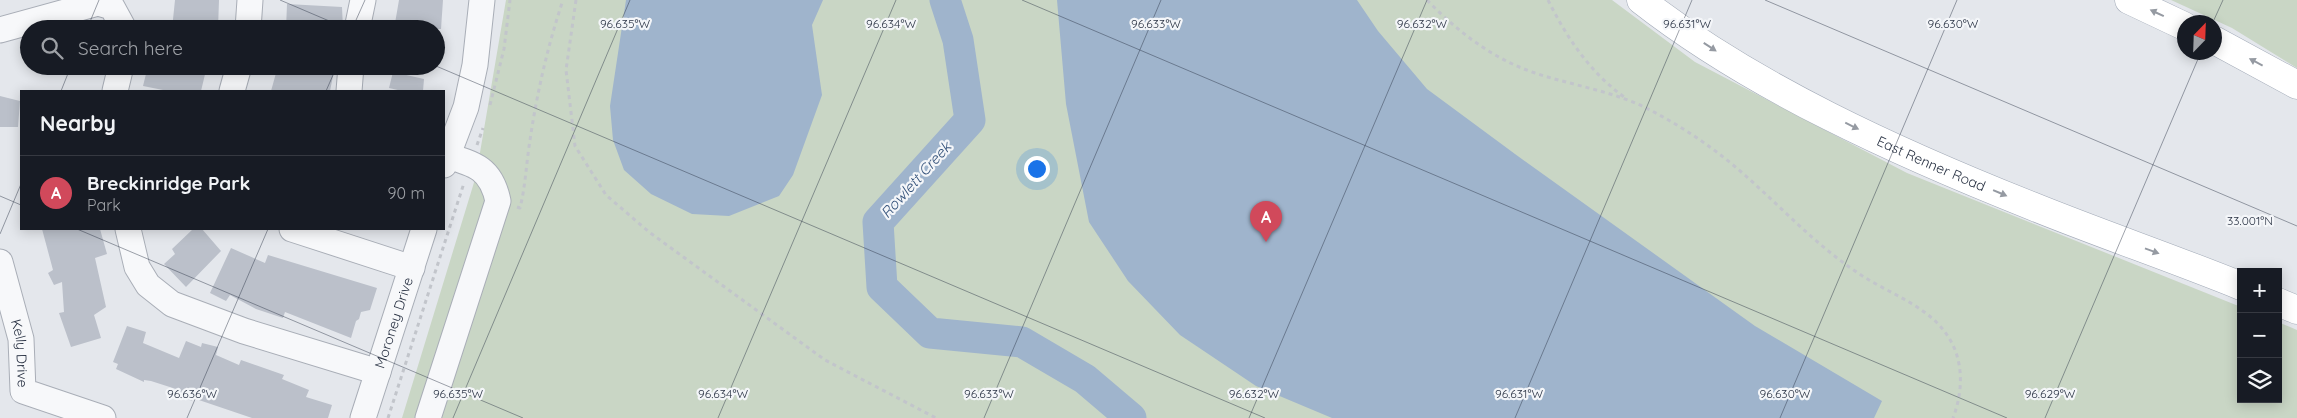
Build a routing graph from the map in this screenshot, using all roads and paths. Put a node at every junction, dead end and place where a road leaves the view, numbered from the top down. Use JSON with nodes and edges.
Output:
{"nodes":[{"id":1,"x":250,"y":0,"type":"edge"},
{"id":2,"x":363,"y":0,"type":"edge"},
{"id":3,"x":482,"y":0,"type":"edge"},
{"id":4,"x":510,"y":0,"type":"edge"},
{"id":5,"x":563,"y":0,"type":"edge"},
{"id":6,"x":576,"y":0,"type":"edge"},
{"id":7,"x":1427,"y":0,"type":"edge"},
{"id":8,"x":1548,"y":0,"type":"edge"},
{"id":9,"x":1641,"y":0,"type":"edge"},
{"id":10,"x":2129,"y":0,"type":"edge"},
{"id":11,"x":112,"y":4,"type":"edge"},
{"id":12,"x":36,"y":20,"type":"edge"},
{"id":13,"x":120,"y":20,"type":"edge"},
{"id":14,"x":249,"y":20,"type":"edge"},
{"id":15,"x":359,"y":20,"type":"edge"},
{"id":16,"x":2177,"y":23,"type":"edge"},
{"id":17,"x":20,"y":24,"type":"edge"},
{"id":18,"x":0,"y":30,"type":"edge"},
{"id":19,"x":2222,"y":44,"type":"edge"},
{"id":20,"x":119,"y":75,"type":"edge"},
{"id":21,"x":237,"y":75,"type":"edge"},
{"id":22,"x":351,"y":75,"type":"edge"},
{"id":23,"x":2297,"y":85,"type":"edge"},
{"id":24,"x":116,"y":90,"type":"edge"},
{"id":25,"x":232,"y":90,"type":"edge"},
{"id":26,"x":350,"y":90,"type":"edge"},
{"id":27,"x":1628,"y":100,"type":"junction"},
{"id":28,"x":487,"y":114,"type":"dead end"},
{"id":29,"x":484,"y":124,"type":"dead end"},
{"id":30,"x":461,"y":156,"type":"edge"},
{"id":31,"x":511,"y":205,"type":"dead end"},
{"id":32,"x":128,"y":230,"type":"edge"},
{"id":33,"x":295,"y":230,"type":"edge"},
{"id":34,"x":424,"y":230,"type":"edge"},
{"id":35,"x":0,"y":262,"type":"edge"},
{"id":36,"x":412,"y":268,"type":"junction"},
{"id":37,"x":2237,"y":284,"type":"edge"},
{"id":38,"x":4,"y":290,"type":"edge"},
{"id":39,"x":2282,"y":304,"type":"edge"},
{"id":40,"x":2297,"y":310,"type":"edge"},
{"id":41,"x":378,"y":372,"type":"junction"},
{"id":42,"x":104,"y":418,"type":"edge"},
{"id":43,"x":363,"y":418,"type":"edge"},
{"id":44,"x":388,"y":418,"type":"edge"},
{"id":45,"x":428,"y":418,"type":"edge"},
{"id":46,"x":936,"y":418,"type":"edge"},
{"id":47,"x":1953,"y":418,"type":"edge"}],
"edges":[{"from":1,"to":14,"type":"street"},
{"from":2,"to":15,"type":"street"},
{"from":3,"to":30,"type":"street"},
{"from":4,"to":28,"type":"path"},
{"from":5,"to":31,"type":"path"},
{"from":6,"to":46,"type":"path"},
{"from":7,"to":27,"type":"path"},
{"from":8,"to":27,"type":"path"},
{"from":9,"to":37,"type":"main road","name":"East Renner Road","one_way":true},
{"from":16,"to":10,"type":"main road","one_way":true},
{"from":11,"to":12,"type":"street"},
{"from":11,"to":13,"type":"street"},
{"from":17,"to":18,"type":"street"},
{"from":23,"to":19,"type":"main road","one_way":true},
{"from":20,"to":24,"type":"street"},
{"from":21,"to":25,"type":"street"},
{"from":22,"to":26,"type":"street"},
{"from":27,"to":47,"type":"path"},
{"from":29,"to":30,"type":"path"},
{"from":30,"to":44,"type":"path"},
{"from":30,"to":45,"type":"street"},
{"from":32,"to":41,"type":"street"},
{"from":33,"to":36,"type":"street"},
{"from":34,"to":36,"type":"street","name":"Moroney Drive"},
{"from":35,"to":38,"type":"street","name":"Kelly Drive"},
{"from":36,"to":41,"type":"street","name":"Moroney Drive"},
{"from":38,"to":42,"type":"street","name":"Kelly Drive"},
{"from":39,"to":40,"type":"main road"},
{"from":41,"to":43,"type":"street","name":"Moroney Drive"}]}
